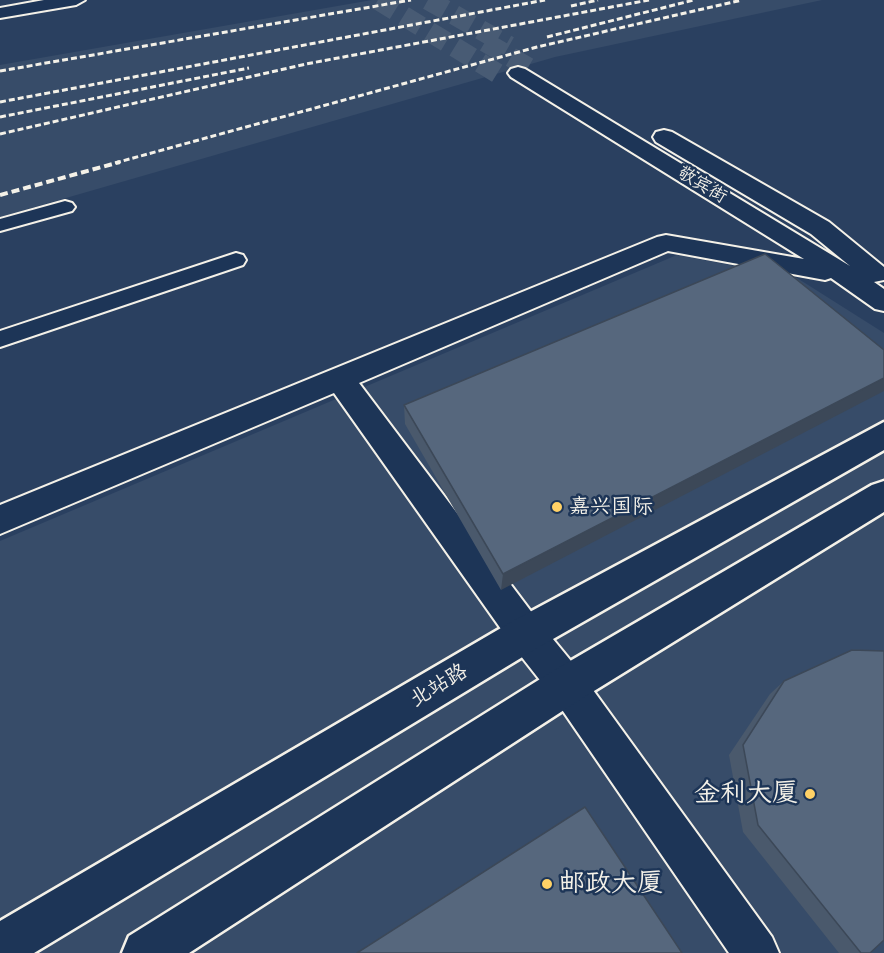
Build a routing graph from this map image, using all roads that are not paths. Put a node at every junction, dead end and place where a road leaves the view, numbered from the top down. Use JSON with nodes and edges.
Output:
{"nodes":[{"id":1,"x":30,"y":0,"type":"edge"},
{"id":2,"x":76,"y":0,"type":"edge"},
{"id":3,"x":0,"y":5,"type":"edge"},
{"id":4,"x":0,"y":13,"type":"edge"},
{"id":5,"x":524,"y":71,"type":"junction"},
{"id":6,"x":65,"y":207,"type":"dead end"},
{"id":7,"x":0,"y":225,"type":"edge"},
{"id":8,"x":236,"y":260,"type":"dead end"},
{"id":9,"x":825,"y":271,"type":"junction"},
{"id":10,"x":884,"y":281,"type":"edge"},
{"id":11,"x":861,"y":288,"type":"junction"},
{"id":12,"x":884,"y":302,"type":"edge"},
{"id":13,"x":0,"y":339,"type":"edge"},
{"id":14,"x":340,"y":379,"type":"junction"},
{"id":15,"x":884,"y":435,"type":"edge"},
{"id":16,"x":884,"y":495,"type":"edge"},
{"id":17,"x":0,"y":520,"type":"edge"},
{"id":18,"x":526,"y":634,"type":"junction"},
{"id":19,"x":567,"y":685,"type":"junction"},
{"id":20,"x":0,"y":947,"type":"edge"},
{"id":21,"x":147,"y":953,"type":"edge"},
{"id":22,"x":756,"y":953,"type":"edge"}],
"edges":[{"from":1,"to":3,"type":"street"},
{"from":2,"to":4,"type":"street"},
{"from":5,"to":9,"type":"street"},
{"from":5,"to":10,"type":"street","name":"敬宾街"},
{"from":5,"to":11,"type":"street","name":"敬宾街"},
{"from":6,"to":7,"type":"street"},
{"from":8,"to":13,"type":"street"},
{"from":9,"to":11,"type":"street"},
{"from":9,"to":14,"type":"street"},
{"from":11,"to":12,"type":"street","name":"敬宾街"},
{"from":14,"to":17,"type":"street"},
{"from":14,"to":18,"type":"street"},
{"from":15,"to":18,"type":"main road","name":"北站路"},
{"from":16,"to":19,"type":"main road"},
{"from":18,"to":19,"type":"street"},
{"from":18,"to":20,"type":"main road","name":"北站路"},
{"from":19,"to":21,"type":"main road"},
{"from":19,"to":22,"type":"street"}]}
